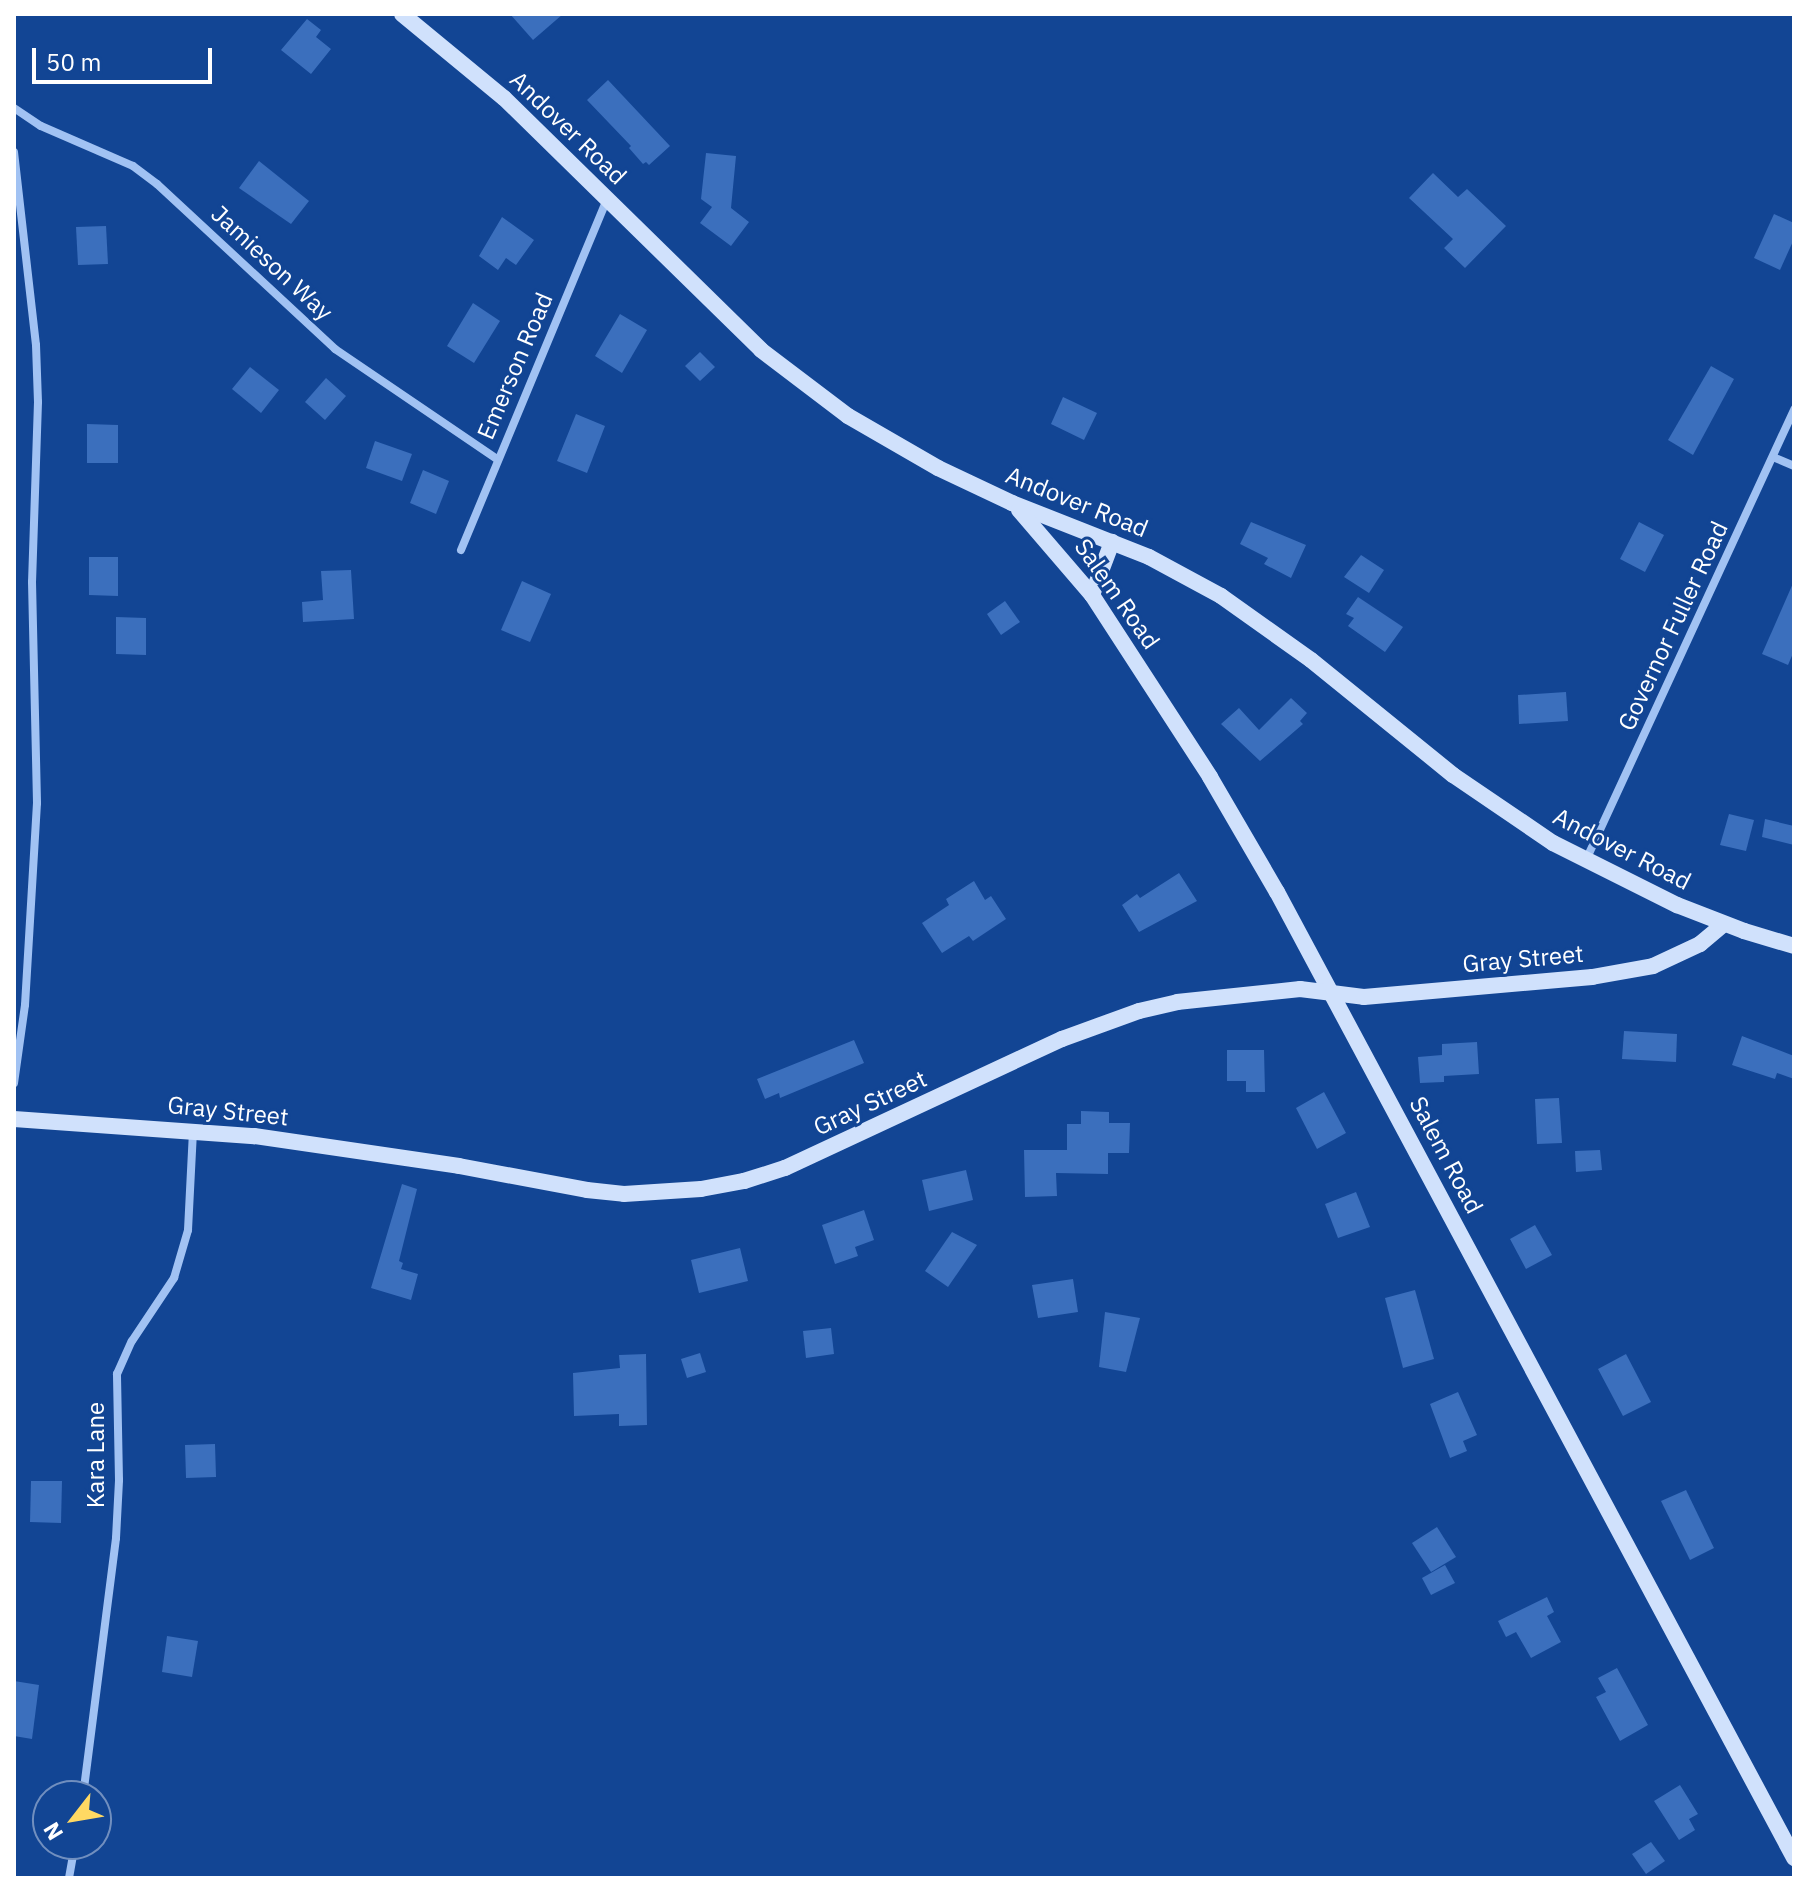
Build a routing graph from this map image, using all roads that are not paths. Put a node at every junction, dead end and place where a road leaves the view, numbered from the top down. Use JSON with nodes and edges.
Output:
{"nodes":[{"id":1,"x":402,"y":14,"type":"edge"},
{"id":2,"x":14,"y":108,"type":"edge"},
{"id":3,"x":14,"y":152,"type":"edge"},
{"id":4,"x":608,"y":199,"type":"junction"},
{"id":5,"x":1794,"y":409,"type":"edge"},
{"id":6,"x":1773,"y":457,"type":"junction"},
{"id":7,"x":497,"y":459,"type":"junction"},
{"id":8,"x":1794,"y":466,"type":"edge"},
{"id":9,"x":1012,"y":503,"type":"junction"},
{"id":10,"x":1112,"y":542,"type":"junction"},
{"id":11,"x":461,"y":550,"type":"dead end"},
{"id":12,"x":1092,"y":595,"type":"junction"},
{"id":13,"x":1586,"y":860,"type":"junction"},
{"id":14,"x":1724,"y":924,"type":"junction"},
{"id":15,"x":1794,"y":946,"type":"edge"},
{"id":16,"x":1334,"y":993,"type":"junction"},
{"id":17,"x":14,"y":1083,"type":"edge"},
{"id":18,"x":14,"y":1119,"type":"edge"},
{"id":19,"x":193,"y":1130,"type":"junction"},
{"id":20,"x":85,"y":1780,"type":"edge"},
{"id":21,"x":1794,"y":1858,"type":"edge"}],
"edges":[{"from":1,"to":4,"type":"main road","name":"Andover Road"},
{"from":2,"to":7,"type":"street","name":"Jamieson Way"},
{"from":3,"to":17,"type":"street"},
{"from":4,"to":7,"type":"street","name":"Emerson Road"},
{"from":4,"to":9,"type":"main road","name":"Andover Road"},
{"from":5,"to":6,"type":"street","name":"Governor Fuller Road"},
{"from":6,"to":8,"type":"street"},
{"from":6,"to":13,"type":"street","name":"Governor Fuller Road"},
{"from":7,"to":11,"type":"street","name":"Emerson Road"},
{"from":9,"to":10,"type":"main road","name":"Andover Road"},
{"from":9,"to":12,"type":"main road","name":"Salem Road"},
{"from":10,"to":12,"type":"main road"},
{"from":10,"to":13,"type":"main road","name":"Andover Road"},
{"from":12,"to":16,"type":"main road","name":"Salem Road"},
{"from":13,"to":14,"type":"main road","name":"Andover Road"},
{"from":14,"to":15,"type":"main road","name":"Andover Road"},
{"from":14,"to":16,"type":"main road","name":"Gray Street"},
{"from":16,"to":19,"type":"main road","name":"Gray Street"},
{"from":16,"to":21,"type":"main road","name":"Salem Road"},
{"from":18,"to":19,"type":"main road","name":"Gray Street"},
{"from":19,"to":20,"type":"street","name":"Kara Lane"}]}
